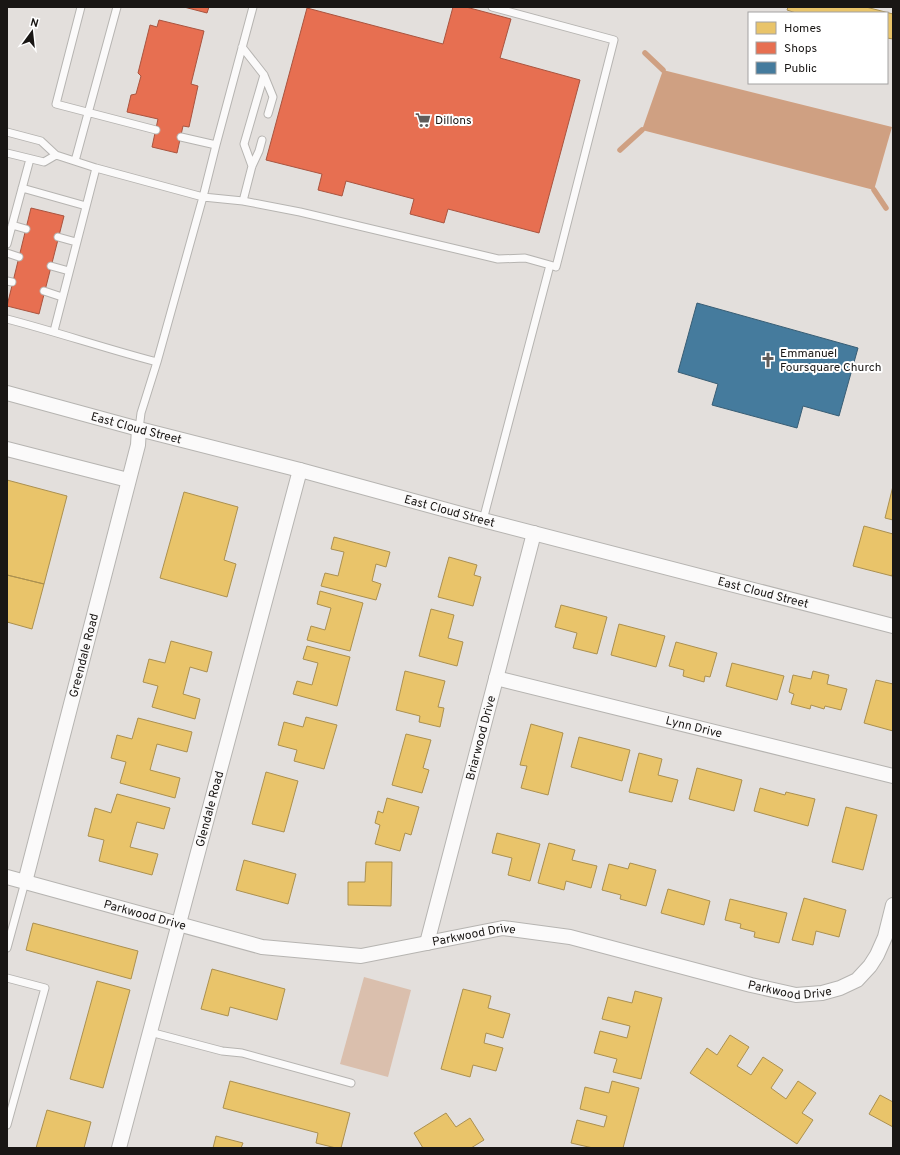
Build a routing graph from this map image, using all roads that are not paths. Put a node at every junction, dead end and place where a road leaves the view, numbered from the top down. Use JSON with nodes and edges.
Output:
{"nodes":[{"id":1,"x":81,"y":7,"type":"edge"},
{"id":2,"x":117,"y":7,"type":"edge"},
{"id":3,"x":253,"y":7,"type":"edge"},
{"id":4,"x":492,"y":7,"type":"edge"},
{"id":5,"x":242,"y":47,"type":"junction"},
{"id":6,"x":264,"y":76,"type":"junction"},
{"id":7,"x":88,"y":113,"type":"junction"},
{"id":8,"x":268,"y":114,"type":"dead end"},
{"id":9,"x":156,"y":130,"type":"dead end"},
{"id":10,"x":7,"y":132,"type":"edge"},
{"id":11,"x":180,"y":137,"type":"dead end"},
{"id":12,"x":262,"y":140,"type":"dead end"},
{"id":13,"x":216,"y":145,"type":"junction"},
{"id":14,"x":7,"y":153,"type":"edge"},
{"id":15,"x":56,"y":155,"type":"junction"},
{"id":16,"x":30,"y":158,"type":"junction"},
{"id":17,"x":75,"y":161,"type":"junction"},
{"id":18,"x":252,"y":166,"type":"junction"},
{"id":19,"x":96,"y":168,"type":"junction"},
{"id":20,"x":22,"y":188,"type":"junction"},
{"id":21,"x":203,"y":197,"type":"junction"},
{"id":22,"x":243,"y":201,"type":"junction"},
{"id":23,"x":86,"y":206,"type":"junction"},
{"id":24,"x":12,"y":225,"type":"junction"},
{"id":25,"x":26,"y":229,"type":"dead end"},
{"id":26,"x":58,"y":237,"type":"dead end"},
{"id":27,"x":76,"y":242,"type":"junction"},
{"id":28,"x":7,"y":244,"type":"edge"},
{"id":29,"x":7,"y":253,"type":"edge"},
{"id":30,"x":19,"y":257,"type":"dead end"},
{"id":31,"x":550,"y":265,"type":"junction"},
{"id":32,"x":51,"y":266,"type":"dead end"},
{"id":33,"x":69,"y":271,"type":"junction"},
{"id":34,"x":44,"y":291,"type":"dead end"},
{"id":35,"x":62,"y":297,"type":"junction"},
{"id":36,"x":7,"y":319,"type":"edge"},
{"id":37,"x":54,"y":331,"type":"junction"},
{"id":38,"x":157,"y":362,"type":"junction"},
{"id":39,"x":7,"y":393,"type":"edge"},
{"id":40,"x":139,"y":429,"type":"junction"},
{"id":41,"x":7,"y":449,"type":"edge"},
{"id":42,"x":300,"y":470,"type":"junction"},
{"id":43,"x":128,"y":480,"type":"junction"},
{"id":44,"x":483,"y":520,"type":"junction"},
{"id":45,"x":534,"y":533,"type":"junction"},
{"id":46,"x":893,"y":626,"type":"edge"},
{"id":47,"x":496,"y":678,"type":"junction"},
{"id":48,"x":893,"y":776,"type":"edge"},
{"id":49,"x":7,"y":877,"type":"edge"},
{"id":50,"x":25,"y":882,"type":"junction"},
{"id":51,"x":893,"y":905,"type":"edge"},
{"id":52,"x":179,"y":924,"type":"junction"},
{"id":53,"x":427,"y":943,"type":"junction"},
{"id":54,"x":7,"y":948,"type":"edge"},
{"id":55,"x":7,"y":978,"type":"edge"},
{"id":56,"x":150,"y":1032,"type":"junction"},
{"id":57,"x":351,"y":1083,"type":"dead end"},
{"id":58,"x":7,"y":1125,"type":"edge"},
{"id":59,"x":119,"y":1148,"type":"edge"}],
"edges":[{"from":1,"to":7,"type":"lane"},
{"from":2,"to":7,"type":"lane"},
{"from":3,"to":5,"type":"lane"},
{"from":4,"to":31,"type":"lane"},
{"from":5,"to":6,"type":"lane"},
{"from":5,"to":13,"type":"lane"},
{"from":6,"to":8,"type":"lane"},
{"from":6,"to":18,"type":"lane"},
{"from":7,"to":9,"type":"lane"},
{"from":7,"to":17,"type":"lane"},
{"from":10,"to":15,"type":"lane"},
{"from":11,"to":13,"type":"lane"},
{"from":12,"to":18,"type":"lane"},
{"from":13,"to":21,"type":"lane"},
{"from":14,"to":16,"type":"lane"},
{"from":15,"to":16,"type":"lane"},
{"from":15,"to":17,"type":"lane"},
{"from":16,"to":20,"type":"lane"},
{"from":17,"to":19,"type":"lane"},
{"from":18,"to":22,"type":"lane"},
{"from":19,"to":21,"type":"lane"},
{"from":19,"to":23,"type":"lane"},
{"from":20,"to":23,"type":"lane"},
{"from":20,"to":24,"type":"lane"},
{"from":21,"to":22,"type":"lane"},
{"from":21,"to":38,"type":"lane"},
{"from":22,"to":31,"type":"lane"},
{"from":23,"to":27,"type":"lane"},
{"from":24,"to":25,"type":"lane"},
{"from":24,"to":28,"type":"lane"},
{"from":26,"to":27,"type":"lane"},
{"from":27,"to":33,"type":"lane"},
{"from":29,"to":30,"type":"lane"},
{"from":31,"to":44,"type":"lane"},
{"from":32,"to":33,"type":"lane"},
{"from":33,"to":35,"type":"lane"},
{"from":34,"to":35,"type":"lane"},
{"from":35,"to":37,"type":"lane"},
{"from":36,"to":37,"type":"lane"},
{"from":37,"to":38,"type":"lane"},
{"from":38,"to":40,"type":"lane"},
{"from":39,"to":40,"type":"street","name":"East Cloud Street"},
{"from":40,"to":42,"type":"street","name":"East Cloud Street"},
{"from":40,"to":43,"type":"street","name":"Greendale Road"},
{"from":41,"to":43,"type":"street"},
{"from":42,"to":44,"type":"street","name":"East Cloud Street"},
{"from":42,"to":52,"type":"street","name":"Glendale Road"},
{"from":43,"to":50,"type":"street","name":"Greendale Road"},
{"from":44,"to":45,"type":"street","name":"East Cloud Street"},
{"from":45,"to":46,"type":"street","name":"East Cloud Street"},
{"from":45,"to":47,"type":"street","name":"Briarwood Drive"},
{"from":47,"to":48,"type":"street","name":"Lynn Drive"},
{"from":47,"to":53,"type":"street","name":"Briarwood Drive"},
{"from":49,"to":50,"type":"street","name":"Parkwood Drive"},
{"from":50,"to":52,"type":"street","name":"Parkwood Drive"},
{"from":50,"to":54,"type":"lane"},
{"from":51,"to":53,"type":"street","name":"Parkwood Drive"},
{"from":52,"to":53,"type":"street","name":"Parkwood Drive"},
{"from":52,"to":56,"type":"street","name":"Glendale Road"},
{"from":55,"to":58,"type":"lane"},
{"from":56,"to":57,"type":"lane"},
{"from":56,"to":59,"type":"street","name":"Glendale Road"}]}
